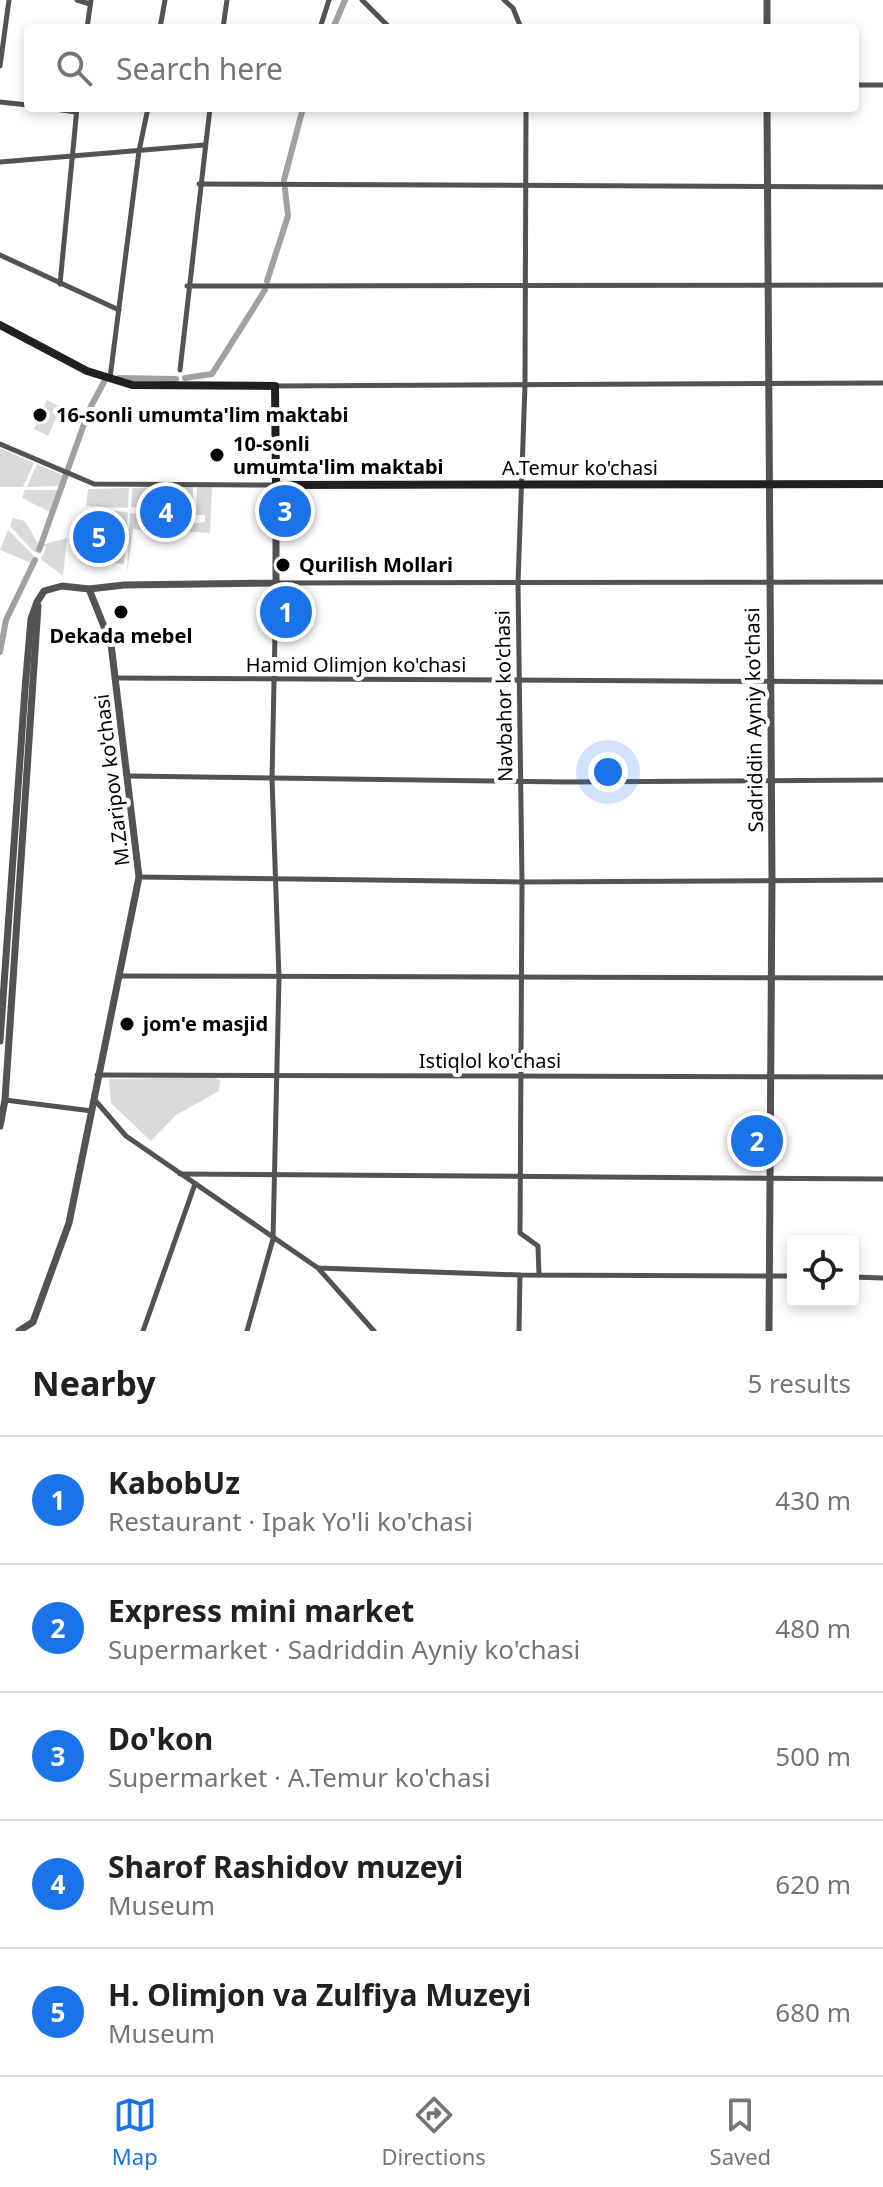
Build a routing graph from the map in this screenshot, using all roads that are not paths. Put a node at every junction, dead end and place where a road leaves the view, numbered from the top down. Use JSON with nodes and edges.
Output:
{"nodes":[{"id":1,"x":9,"y":0,"type":"edge"},
{"id":2,"x":77,"y":0,"type":"edge"},
{"id":3,"x":165,"y":0,"type":"edge"},
{"id":4,"x":227,"y":0,"type":"edge"},
{"id":5,"x":329,"y":0,"type":"edge"},
{"id":6,"x":362,"y":0,"type":"edge"},
{"id":7,"x":504,"y":0,"type":"edge"},
{"id":8,"x":767,"y":0,"type":"edge"},
{"id":9,"x":91,"y":2,"type":"edge"},
{"id":10,"x":88,"y":24,"type":"edge"},
{"id":11,"x":161,"y":24,"type":"edge"},
{"id":12,"x":224,"y":24,"type":"edge"},
{"id":13,"x":321,"y":24,"type":"edge"},
{"id":14,"x":386,"y":24,"type":"edge"},
{"id":15,"x":519,"y":24,"type":"edge"},
{"id":16,"x":767,"y":24,"type":"edge"},
{"id":17,"x":0,"y":66,"type":"edge"},
{"id":18,"x":859,"y":85,"type":"edge"},
{"id":19,"x":883,"y":85,"type":"edge"},
{"id":20,"x":0,"y":102,"type":"edge"},
{"id":21,"x":24,"y":105,"type":"edge"},
{"id":22,"x":77,"y":112,"type":"edge"},
{"id":23,"x":147,"y":112,"type":"edge"},
{"id":24,"x":209,"y":112,"type":"edge"},
{"id":25,"x":526,"y":112,"type":"edge"},
{"id":26,"x":767,"y":112,"type":"edge"},
{"id":27,"x":204,"y":145,"type":"junction"},
{"id":28,"x":139,"y":151,"type":"junction"},
{"id":29,"x":74,"y":154,"type":"junction"},
{"id":30,"x":0,"y":162,"type":"edge"},
{"id":31,"x":199,"y":184,"type":"junction"},
{"id":32,"x":525,"y":184,"type":"junction"},
{"id":33,"x":766,"y":185,"type":"junction"},
{"id":34,"x":883,"y":187,"type":"edge"},
{"id":35,"x":0,"y":255,"type":"edge"},
{"id":36,"x":60,"y":284,"type":"junction"},
{"id":37,"x":767,"y":284,"type":"junction"},
{"id":38,"x":883,"y":285,"type":"edge"},
{"id":39,"x":187,"y":286,"type":"junction"},
{"id":40,"x":526,"y":286,"type":"junction"},
{"id":41,"x":119,"y":310,"type":"junction"},
{"id":42,"x":0,"y":325,"type":"edge"},
{"id":43,"x":180,"y":370,"type":"dead end"},
{"id":44,"x":110,"y":379,"type":"junction"},
{"id":45,"x":768,"y":383,"type":"junction"},
{"id":46,"x":883,"y":383,"type":"edge"},
{"id":47,"x":525,"y":385,"type":"junction"},
{"id":48,"x":275,"y":386,"type":"junction"},
{"id":49,"x":0,"y":444,"type":"edge"},
{"id":50,"x":520,"y":484,"type":"junction"},
{"id":51,"x":770,"y":484,"type":"junction"},
{"id":52,"x":883,"y":484,"type":"edge"},
{"id":53,"x":276,"y":485,"type":"junction"},
{"id":54,"x":883,"y":582,"type":"edge"},
{"id":55,"x":276,"y":583,"type":"junction"},
{"id":56,"x":518,"y":583,"type":"junction"},
{"id":57,"x":769,"y":583,"type":"junction"},
{"id":58,"x":89,"y":589,"type":"junction"},
{"id":59,"x":37,"y":602,"type":"junction"},
{"id":60,"x":116,"y":678,"type":"junction"},
{"id":61,"x":275,"y":682,"type":"junction"},
{"id":62,"x":520,"y":682,"type":"junction"},
{"id":63,"x":883,"y":682,"type":"edge"},
{"id":64,"x":769,"y":683,"type":"junction"},
{"id":65,"x":128,"y":776,"type":"junction"},
{"id":66,"x":272,"y":779,"type":"junction"},
{"id":67,"x":771,"y":779,"type":"junction"},
{"id":68,"x":883,"y":780,"type":"edge"},
{"id":69,"x":521,"y":782,"type":"junction"},
{"id":70,"x":139,"y":877,"type":"junction"},
{"id":71,"x":274,"y":878,"type":"junction"},
{"id":72,"x":772,"y":879,"type":"junction"},
{"id":73,"x":883,"y":880,"type":"edge"},
{"id":74,"x":522,"y":882,"type":"junction"},
{"id":75,"x":117,"y":976,"type":"junction"},
{"id":76,"x":521,"y":976,"type":"junction"},
{"id":77,"x":771,"y":977,"type":"junction"},
{"id":78,"x":279,"y":978,"type":"junction"},
{"id":79,"x":883,"y":978,"type":"edge"},
{"id":80,"x":0,"y":1041,"type":"edge"},
{"id":81,"x":97,"y":1075,"type":"junction"},
{"id":82,"x":276,"y":1075,"type":"junction"},
{"id":83,"x":771,"y":1077,"type":"junction"},
{"id":84,"x":883,"y":1077,"type":"edge"},
{"id":85,"x":519,"y":1078,"type":"junction"},
{"id":86,"x":94,"y":1099,"type":"junction"},
{"id":87,"x":2,"y":1100,"type":"edge"},
{"id":88,"x":92,"y":1111,"type":"junction"},
{"id":89,"x":0,"y":1126,"type":"edge"},
{"id":90,"x":180,"y":1174,"type":"junction"},
{"id":91,"x":275,"y":1175,"type":"junction"},
{"id":92,"x":520,"y":1176,"type":"junction"},
{"id":93,"x":769,"y":1177,"type":"junction"},
{"id":94,"x":883,"y":1179,"type":"edge"},
{"id":95,"x":195,"y":1184,"type":"junction"},
{"id":96,"x":273,"y":1239,"type":"junction"},
{"id":97,"x":318,"y":1268,"type":"junction"},
{"id":98,"x":520,"y":1275,"type":"junction"},
{"id":99,"x":539,"y":1275,"type":"junction"},
{"id":100,"x":769,"y":1276,"type":"junction"},
{"id":101,"x":787,"y":1276,"type":"edge"},
{"id":102,"x":859,"y":1277,"type":"edge"},
{"id":103,"x":883,"y":1278,"type":"edge"},
{"id":104,"x":362,"y":1321,"type":"junction"},
{"id":105,"x":33,"y":1322,"type":"junction"},
{"id":106,"x":19,"y":1331,"type":"edge"},
{"id":107,"x":30,"y":1331,"type":"edge"},
{"id":108,"x":143,"y":1331,"type":"edge"},
{"id":109,"x":247,"y":1331,"type":"edge"},
{"id":110,"x":360,"y":1331,"type":"edge"},
{"id":111,"x":374,"y":1331,"type":"edge"},
{"id":112,"x":519,"y":1331,"type":"edge"},
{"id":113,"x":769,"y":1331,"type":"edge"}],
"edges":[{"from":1,"to":17,"type":"street"},
{"from":2,"to":9,"type":"street"},
{"from":3,"to":11,"type":"street"},
{"from":4,"to":12,"type":"street"},
{"from":5,"to":13,"type":"street"},
{"from":6,"to":14,"type":"street"},
{"from":7,"to":15,"type":"street"},
{"from":8,"to":16,"type":"street"},
{"from":9,"to":10,"type":"street"},
{"from":18,"to":19,"type":"street"},
{"from":20,"to":21,"type":"street"},
{"from":22,"to":29,"type":"street"},
{"from":23,"to":28,"type":"street"},
{"from":24,"to":27,"type":"street"},
{"from":25,"to":32,"type":"street","name":"Navbahor ko'chasi"},
{"from":26,"to":33,"type":"street","name":"Sadriddin Ayniy ko'chasi"},
{"from":27,"to":28,"type":"street"},
{"from":27,"to":31,"type":"street"},
{"from":28,"to":29,"type":"street"},
{"from":28,"to":41,"type":"street"},
{"from":29,"to":30,"type":"street"},
{"from":29,"to":36,"type":"street"},
{"from":31,"to":32,"type":"street"},
{"from":31,"to":39,"type":"street"},
{"from":32,"to":33,"type":"street"},
{"from":32,"to":40,"type":"street","name":"Navbahor ko'chasi"},
{"from":33,"to":34,"type":"street"},
{"from":33,"to":37,"type":"street","name":"Sadriddin Ayniy ko'chasi"},
{"from":35,"to":36,"type":"street"},
{"from":36,"to":41,"type":"street"},
{"from":37,"to":38,"type":"street"},
{"from":37,"to":40,"type":"street"},
{"from":37,"to":45,"type":"street","name":"Sadriddin Ayniy ko'chasi"},
{"from":39,"to":40,"type":"street"},
{"from":39,"to":43,"type":"street"},
{"from":40,"to":47,"type":"street","name":"Navbahor ko'chasi"},
{"from":41,"to":44,"type":"street"},
{"from":42,"to":44,"type":"main road"},
{"from":44,"to":48,"type":"main road"},
{"from":45,"to":46,"type":"street"},
{"from":45,"to":47,"type":"street"},
{"from":45,"to":51,"type":"street","name":"Sadriddin Ayniy ko'chasi"},
{"from":47,"to":48,"type":"street"},
{"from":47,"to":50,"type":"street","name":"Navbahor ko'chasi"},
{"from":48,"to":53,"type":"main road"},
{"from":49,"to":53,"type":"street"},
{"from":50,"to":51,"type":"main road","name":"A.Temur ko'chasi"},
{"from":50,"to":53,"type":"main road","name":"A.Temur ko'chasi"},
{"from":50,"to":56,"type":"street","name":"Navbahor ko'chasi"},
{"from":51,"to":52,"type":"main road","name":"A.Temur ko'chasi"},
{"from":51,"to":57,"type":"street","name":"Sadriddin Ayniy ko'chasi"},
{"from":53,"to":55,"type":"street"},
{"from":54,"to":57,"type":"street"},
{"from":55,"to":56,"type":"street"},
{"from":55,"to":58,"type":"street"},
{"from":55,"to":61,"type":"street"},
{"from":56,"to":57,"type":"street"},
{"from":56,"to":62,"type":"street","name":"Navbahor ko'chasi"},
{"from":57,"to":64,"type":"street","name":"Sadriddin Ayniy ko'chasi"},
{"from":58,"to":59,"type":"street"},
{"from":58,"to":60,"type":"street","name":"M.Zaripov ko'chasi"},
{"from":59,"to":80,"type":"street"},
{"from":59,"to":87,"type":"street"},
{"from":60,"to":61,"type":"street","name":"Hamid Olimjon ko'chasi"},
{"from":60,"to":65,"type":"street","name":"M.Zaripov ko'chasi"},
{"from":61,"to":62,"type":"street","name":"Hamid Olimjon ko'chasi"},
{"from":61,"to":66,"type":"street"},
{"from":62,"to":64,"type":"street","name":"Hamid Olimjon ko'chasi"},
{"from":62,"to":69,"type":"street","name":"Navbahor ko'chasi"},
{"from":63,"to":64,"type":"street","name":"Hamid Olimjon ko'chasi"},
{"from":64,"to":67,"type":"street","name":"Sadriddin Ayniy ko'chasi"},
{"from":65,"to":66,"type":"street"},
{"from":65,"to":70,"type":"street","name":"M.Zaripov ko'chasi"},
{"from":66,"to":69,"type":"street"},
{"from":66,"to":71,"type":"street"},
{"from":67,"to":68,"type":"street"},
{"from":67,"to":69,"type":"street"},
{"from":67,"to":72,"type":"street","name":"Sadriddin Ayniy ko'chasi"},
{"from":69,"to":74,"type":"street","name":"Navbahor ko'chasi"},
{"from":70,"to":71,"type":"street"},
{"from":70,"to":75,"type":"street","name":"M.Zaripov ko'chasi"},
{"from":71,"to":74,"type":"street"},
{"from":71,"to":78,"type":"street"},
{"from":72,"to":73,"type":"street"},
{"from":72,"to":74,"type":"street"},
{"from":72,"to":77,"type":"street","name":"Sadriddin Ayniy ko'chasi"},
{"from":74,"to":76,"type":"street","name":"Navbahor ko'chasi"},
{"from":75,"to":78,"type":"street"},
{"from":75,"to":81,"type":"street","name":"M.Zaripov ko'chasi"},
{"from":76,"to":77,"type":"street"},
{"from":76,"to":78,"type":"street"},
{"from":76,"to":85,"type":"street","name":"Navbahor ko'chasi"},
{"from":77,"to":79,"type":"street"},
{"from":77,"to":83,"type":"street","name":"Sadriddin Ayniy ko'chasi"},
{"from":78,"to":82,"type":"street"},
{"from":81,"to":82,"type":"street","name":"Istiqlol ko'chasi"},
{"from":81,"to":86,"type":"street","name":"M.Zaripov ko'chasi"},
{"from":82,"to":85,"type":"street","name":"Istiqlol ko'chasi"},
{"from":82,"to":91,"type":"street"},
{"from":83,"to":84,"type":"street","name":"Istiqlol ko'chasi"},
{"from":83,"to":85,"type":"street","name":"Istiqlol ko'chasi"},
{"from":83,"to":93,"type":"street","name":"Sadriddin Ayniy ko'chasi"},
{"from":85,"to":92,"type":"street","name":"Navbahor ko'chasi"},
{"from":86,"to":88,"type":"street","name":"M.Zaripov ko'chasi"},
{"from":86,"to":90,"type":"street"},
{"from":87,"to":88,"type":"street"},
{"from":87,"to":89,"type":"street"},
{"from":88,"to":105,"type":"street","name":"M.Zaripov ko'chasi"},
{"from":90,"to":91,"type":"street"},
{"from":90,"to":95,"type":"street"},
{"from":91,"to":92,"type":"street"},
{"from":91,"to":96,"type":"street"},
{"from":92,"to":93,"type":"street"},
{"from":92,"to":99,"type":"street","name":"Navbahor ko'chasi"},
{"from":93,"to":94,"type":"street"},
{"from":93,"to":100,"type":"street","name":"Sadriddin Ayniy ko'chasi"},
{"from":95,"to":96,"type":"street"},
{"from":95,"to":108,"type":"street"},
{"from":96,"to":97,"type":"street"},
{"from":96,"to":109,"type":"street"},
{"from":97,"to":98,"type":"street"},
{"from":97,"to":104,"type":"street"},
{"from":98,"to":99,"type":"street"},
{"from":98,"to":112,"type":"street"},
{"from":99,"to":100,"type":"street"},
{"from":100,"to":101,"type":"street"},
{"from":100,"to":113,"type":"street","name":"Sadriddin Ayniy ko'chasi"},
{"from":102,"to":103,"type":"street"},
{"from":104,"to":110,"type":"street"},
{"from":104,"to":111,"type":"street"},
{"from":105,"to":106,"type":"street"},
{"from":105,"to":107,"type":"street"}]}
